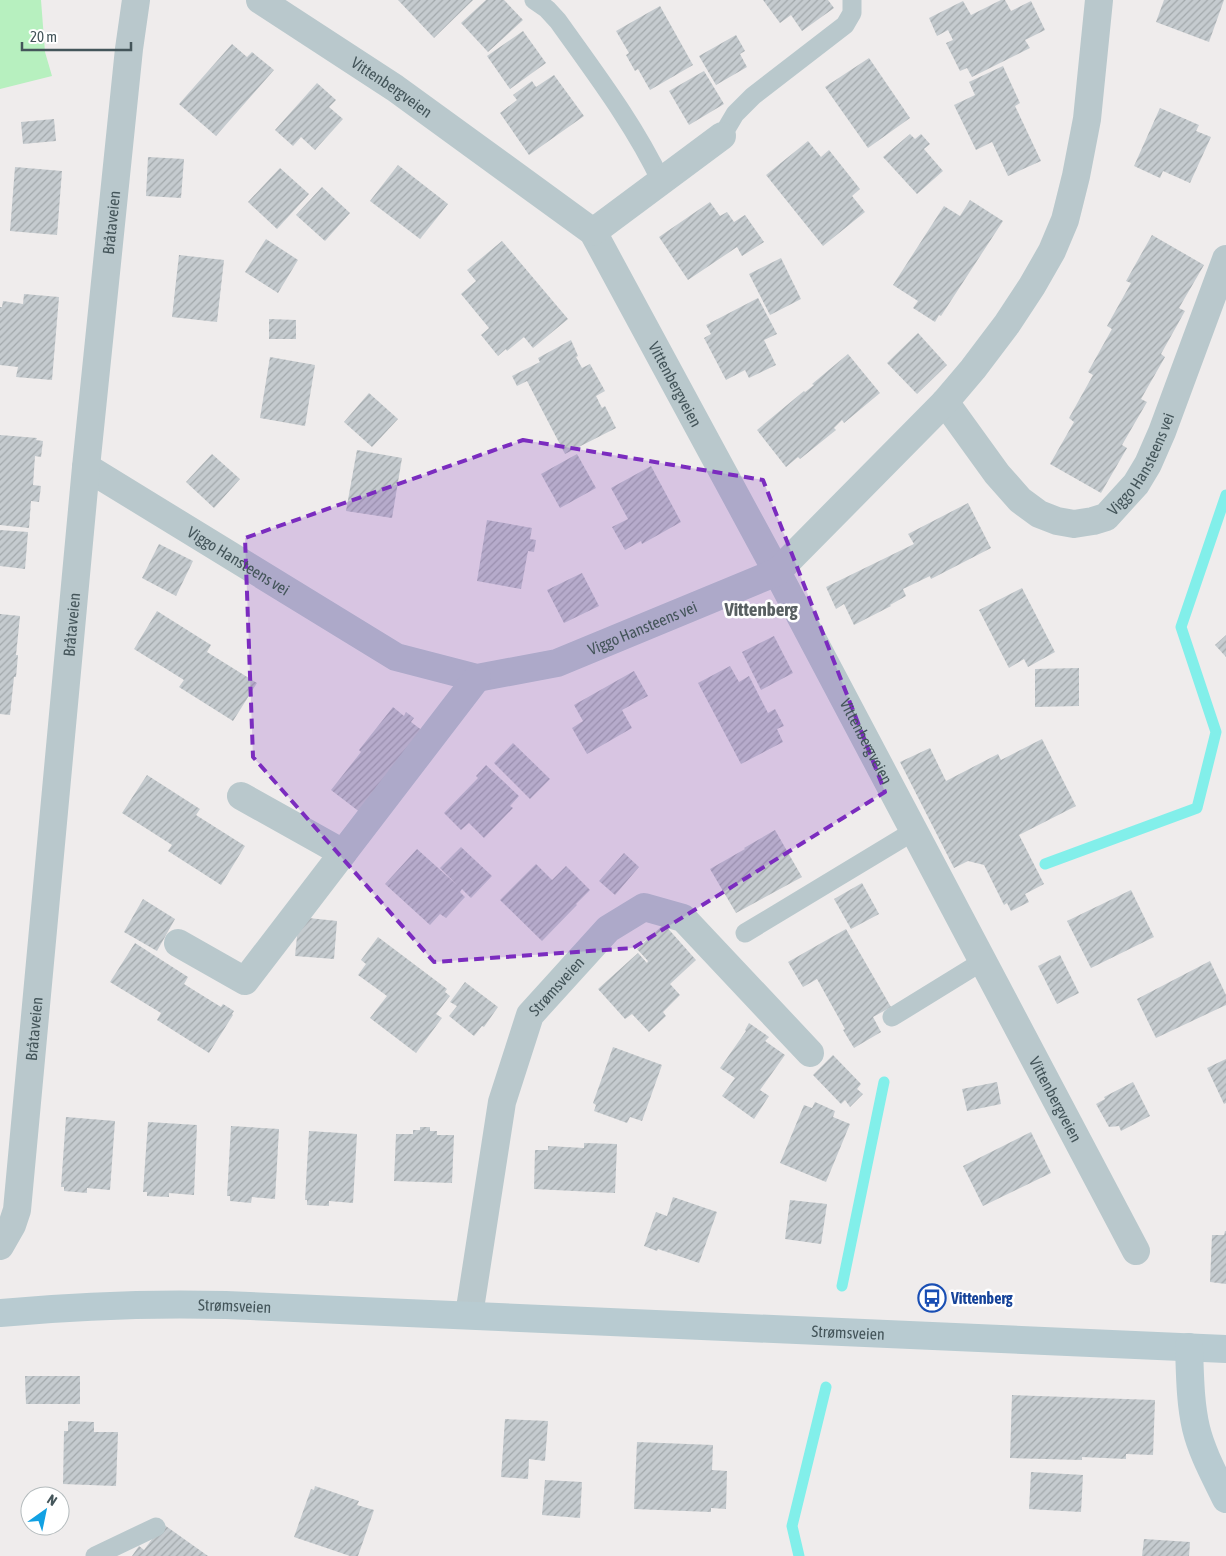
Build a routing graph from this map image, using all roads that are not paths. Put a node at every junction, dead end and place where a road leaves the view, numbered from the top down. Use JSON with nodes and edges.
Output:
{"nodes":[{"id":1,"x":136,"y":0,"type":"edge"},
{"id":2,"x":260,"y":0,"type":"edge"},
{"id":3,"x":852,"y":0,"type":"edge"},
{"id":4,"x":1099,"y":0,"type":"edge"},
{"id":5,"x":547,"y":3,"type":"edge"},
{"id":6,"x":722,"y":136,"type":"joint"},
{"id":7,"x":661,"y":181,"type":"junction"},
{"id":8,"x":593,"y":232,"type":"junction"},
{"id":9,"x":1226,"y":259,"type":"edge"},
{"id":10,"x":945,"y":402,"type":"junction"},
{"id":11,"x":86,"y":467,"type":"junction"},
{"id":12,"x":777,"y":572,"type":"junction"},
{"id":13,"x":478,"y":678,"type":"junction"},
{"id":14,"x":242,"y":796,"type":"dead end"},
{"id":15,"x":914,"y":831,"type":"junction"},
{"id":16,"x":343,"y":853,"type":"junction"},
{"id":17,"x":745,"y":933,"type":"dead end"},
{"id":18,"x":178,"y":942,"type":"dead end"},
{"id":19,"x":983,"y":961,"type":"junction"},
{"id":20,"x":892,"y":1017,"type":"dead end"},
{"id":21,"x":810,"y":1054,"type":"dead end"},
{"id":22,"x":0,"y":1246,"type":"edge"},
{"id":23,"x":1136,"y":1251,"type":"dead end"},
{"id":24,"x":0,"y":1313,"type":"edge"},
{"id":25,"x":470,"y":1315,"type":"junction"},
{"id":26,"x":1189,"y":1347,"type":"junction"},
{"id":27,"x":1226,"y":1349,"type":"edge"},
{"id":28,"x":1226,"y":1499,"type":"edge"},
{"id":29,"x":156,"y":1527,"type":"dead end"},
{"id":30,"x":96,"y":1556,"type":"edge"}],
"edges":[{"from":1,"to":11,"type":"street","name":"Bråtaveien"},
{"from":2,"to":8,"type":"street","name":"Vittenbergveien"},
{"from":3,"to":6,"type":"lane"},
{"from":4,"to":10,"type":"street","name":"Viggo Hansteens vei"},
{"from":5,"to":7,"type":"lane"},
{"from":6,"to":7,"type":"street"},
{"from":7,"to":8,"type":"street"},
{"from":8,"to":12,"type":"street","name":"Vittenbergveien"},
{"from":9,"to":10,"type":"street","name":"Viggo Hansteens vei"},
{"from":10,"to":12,"type":"street","name":"Viggo Hansteens vei"},
{"from":11,"to":13,"type":"street","name":"Viggo Hansteens vei"},
{"from":11,"to":22,"type":"street","name":"Bråtaveien"},
{"from":12,"to":13,"type":"street","name":"Viggo Hansteens vei"},
{"from":12,"to":15,"type":"street","name":"Vittenbergveien"},
{"from":13,"to":16,"type":"street"},
{"from":14,"to":16,"type":"street"},
{"from":15,"to":17,"type":"lane"},
{"from":15,"to":19,"type":"street","name":"Vittenbergveien"},
{"from":16,"to":18,"type":"street"},
{"from":19,"to":20,"type":"lane"},
{"from":19,"to":23,"type":"street","name":"Vittenbergveien"},
{"from":21,"to":25,"type":"street","name":"Strømsveien"},
{"from":24,"to":25,"type":"main road","name":"Strømsveien"},
{"from":25,"to":26,"type":"main road","name":"Strømsveien"},
{"from":26,"to":27,"type":"main road","name":"Strømsveien"},
{"from":26,"to":28,"type":"main road"},
{"from":29,"to":30,"type":"lane"}]}
